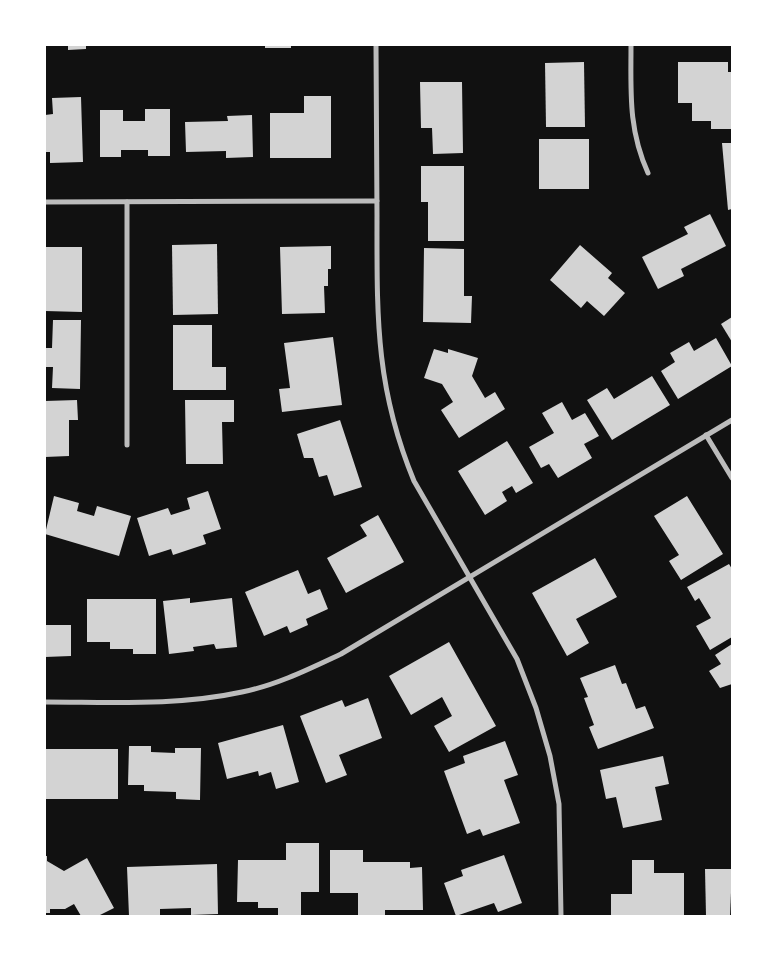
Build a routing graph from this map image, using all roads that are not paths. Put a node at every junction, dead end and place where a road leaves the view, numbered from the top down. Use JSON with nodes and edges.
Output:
{"nodes":[{"id":1,"x":376,"y":45,"type":"edge"},
{"id":2,"x":631,"y":45,"type":"edge"},
{"id":3,"x":648,"y":172,"type":"dead end"},
{"id":4,"x":377,"y":201,"type":"junction"},
{"id":5,"x":45,"y":202,"type":"edge"},
{"id":6,"x":127,"y":202,"type":"junction"},
{"id":7,"x":732,"y":420,"type":"edge"},
{"id":8,"x":706,"y":435,"type":"junction"},
{"id":9,"x":127,"y":446,"type":"dead end"},
{"id":10,"x":732,"y":478,"type":"edge"},
{"id":11,"x":468,"y":578,"type":"junction"},
{"id":12,"x":45,"y":702,"type":"edge"},
{"id":13,"x":561,"y":916,"type":"edge"}],
"edges":[{"from":1,"to":4,"type":"street"},
{"from":2,"to":3,"type":"street"},
{"from":4,"to":6,"type":"street"},
{"from":4,"to":11,"type":"street"},
{"from":5,"to":6,"type":"street"},
{"from":6,"to":9,"type":"street"},
{"from":7,"to":8,"type":"street"},
{"from":8,"to":10,"type":"street"},
{"from":8,"to":11,"type":"street"},
{"from":11,"to":12,"type":"street"},
{"from":11,"to":13,"type":"street"}]}
